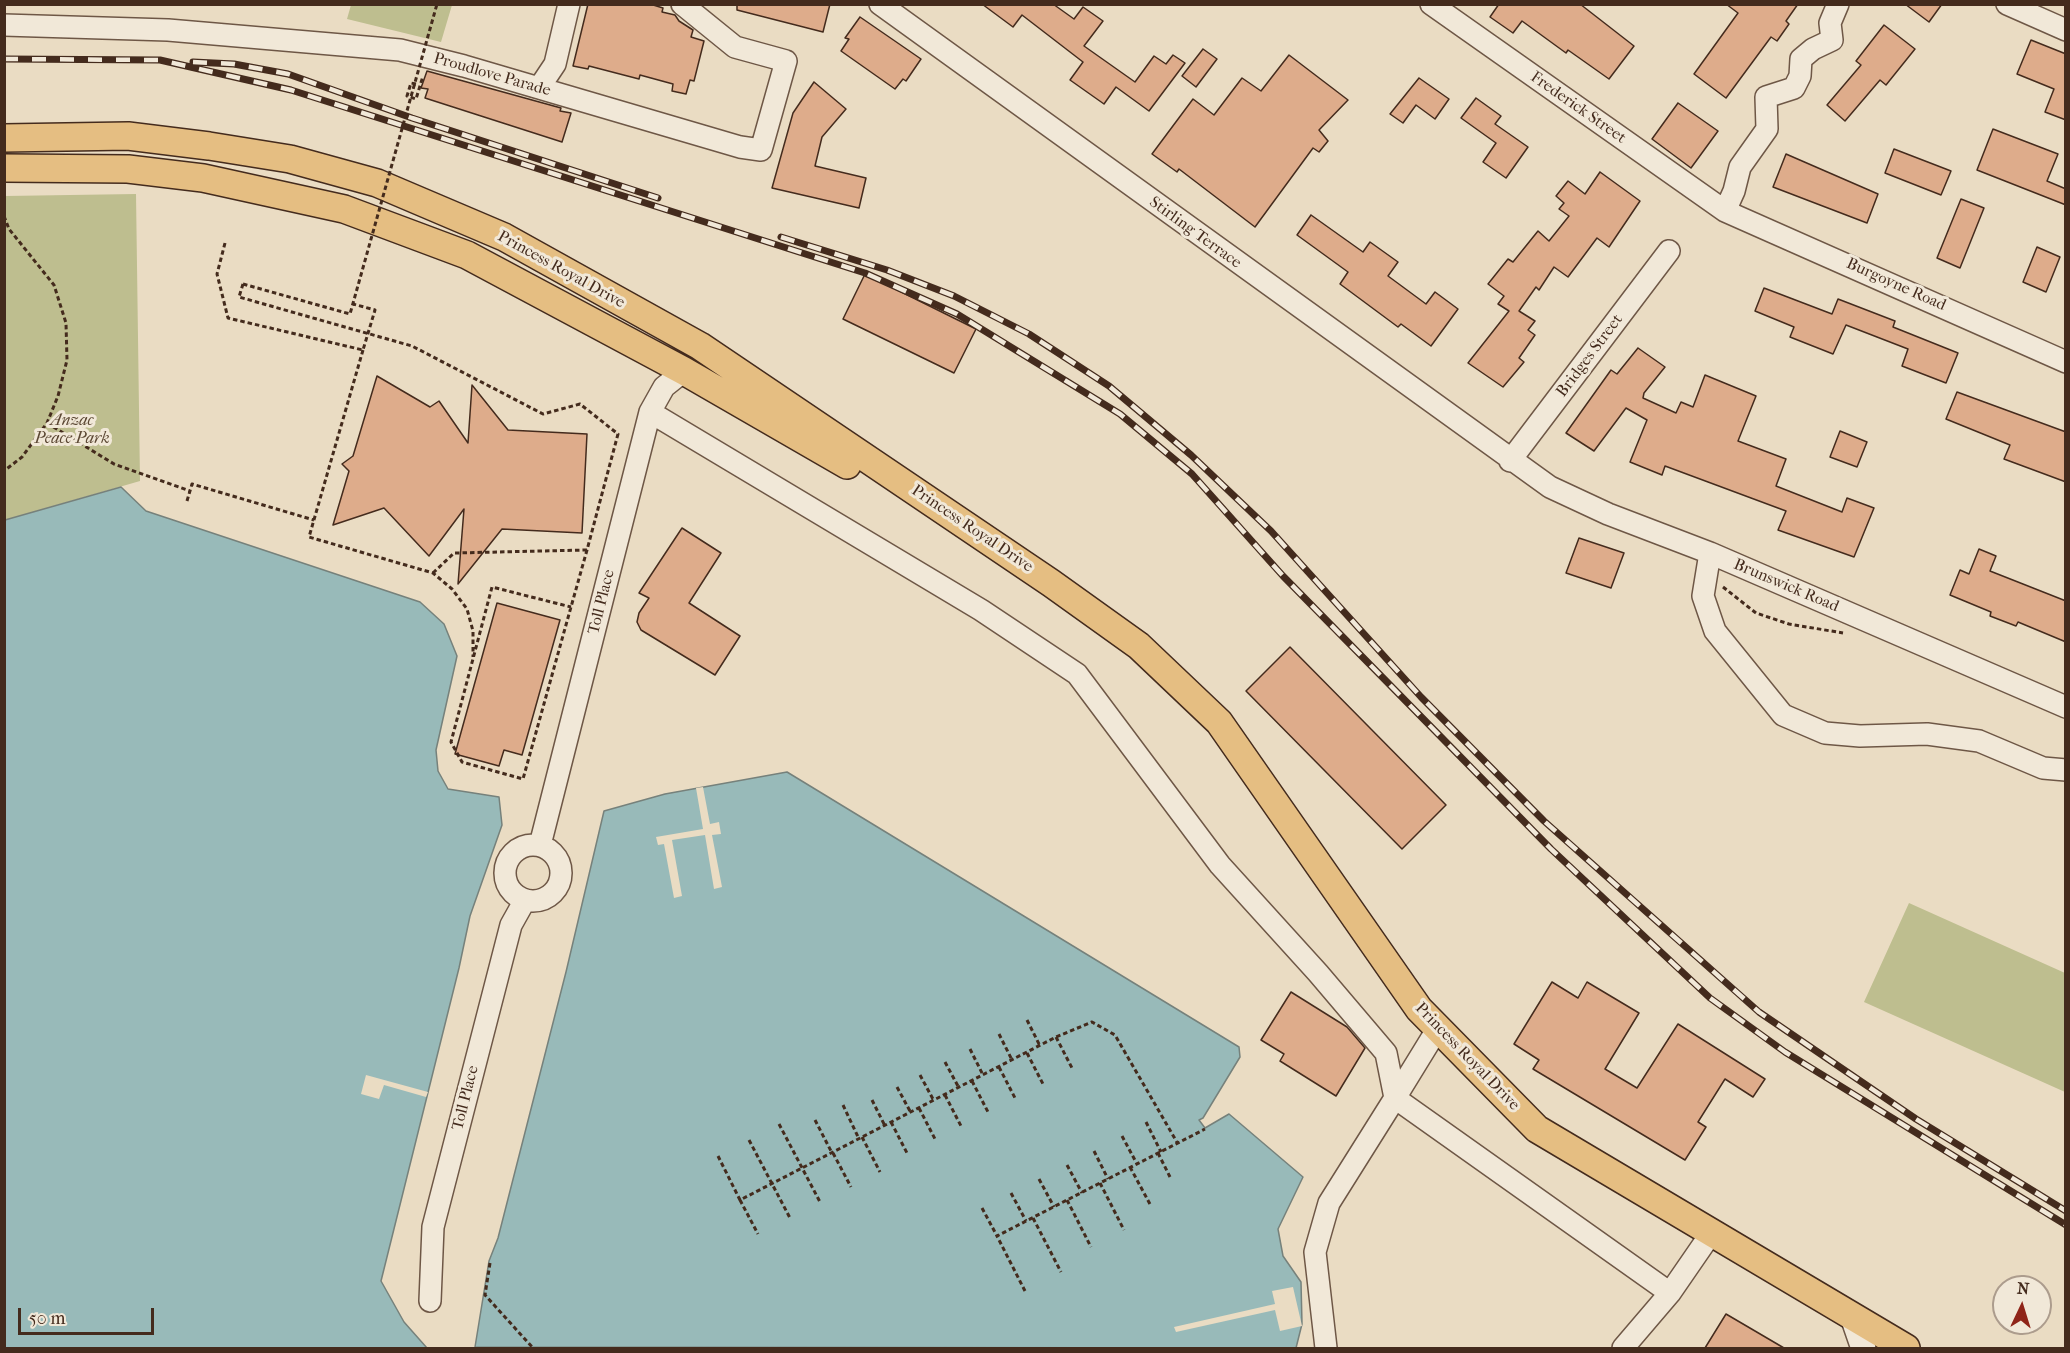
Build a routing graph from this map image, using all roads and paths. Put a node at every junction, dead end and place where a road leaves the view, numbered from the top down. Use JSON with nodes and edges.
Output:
{"nodes":[{"id":1,"x":436,"y":4,"type":"edge"},
{"id":2,"x":569,"y":4,"type":"edge"},
{"id":3,"x":682,"y":4,"type":"edge"},
{"id":4,"x":704,"y":4,"type":"edge"},
{"id":5,"x":880,"y":4,"type":"edge"},
{"id":6,"x":1431,"y":4,"type":"edge"},
{"id":7,"x":1838,"y":4,"type":"edge"},
{"id":8,"x":2007,"y":4,"type":"edge"},
{"id":9,"x":4,"y":26,"type":"edge"},
{"id":10,"x":2066,"y":30,"type":"edge"},
{"id":11,"x":735,"y":47,"type":"junction"},
{"id":12,"x":416,"y":84,"type":"junction"},
{"id":13,"x":539,"y":88,"type":"junction"},
{"id":14,"x":419,"y":89,"type":"dead end"},
{"id":15,"x":4,"y":122,"type":"edge"},
{"id":16,"x":44,"y":136,"type":"junction"},
{"id":17,"x":4,"y":138,"type":"edge"},
{"id":18,"x":4,"y":168,"type":"edge"},
{"id":19,"x":1725,"y":211,"type":"junction"},
{"id":20,"x":4,"y":216,"type":"edge"},
{"id":21,"x":225,"y":243,"type":"dead end"},
{"id":22,"x":1669,"y":251,"type":"dead end"},
{"id":23,"x":353,"y":304,"type":"junction"},
{"id":24,"x":368,"y":333,"type":"junction"},
{"id":25,"x":700,"y":346,"type":"junction"},
{"id":26,"x":363,"y":350,"type":"junction"},
{"id":27,"x":2066,"y":362,"type":"edge"},
{"id":28,"x":684,"y":371,"type":"junction"},
{"id":29,"x":650,"y":412,"type":"junction"},
{"id":30,"x":47,"y":423,"type":"junction"},
{"id":31,"x":1510,"y":460,"type":"junction"},
{"id":32,"x":4,"y":471,"type":"edge"},
{"id":33,"x":190,"y":491,"type":"junction"},
{"id":34,"x":187,"y":501,"type":"dead end"},
{"id":35,"x":314,"y":520,"type":"junction"},
{"id":36,"x":587,"y":550,"type":"junction"},
{"id":37,"x":1710,"y":554,"type":"junction"},
{"id":38,"x":433,"y":573,"type":"junction"},
{"id":39,"x":1051,"y":583,"type":"junction"},
{"id":40,"x":571,"y":607,"type":"junction"},
{"id":41,"x":473,"y":662,"type":"junction"},
{"id":42,"x":2066,"y":707,"type":"edge"},
{"id":43,"x":2066,"y":770,"type":"edge"},
{"id":44,"x":540,"y":845,"type":"junction"},
{"id":45,"x":525,"y":900,"type":"junction"},
{"id":46,"x":1027,"y":1020,"type":"dead end"},
{"id":47,"x":1438,"y":1028,"type":"junction"},
{"id":48,"x":999,"y":1034,"type":"dead end"},
{"id":49,"x":1056,"y":1037,"type":"junction"},
{"id":50,"x":1040,"y":1046,"type":"junction"},
{"id":51,"x":970,"y":1049,"type":"dead end"},
{"id":52,"x":1026,"y":1053,"type":"junction"},
{"id":53,"x":1012,"y":1060,"type":"junction"},
{"id":54,"x":945,"y":1062,"type":"dead end"},
{"id":55,"x":999,"y":1067,"type":"junction"},
{"id":56,"x":1073,"y":1070,"type":"dead end"},
{"id":57,"x":920,"y":1075,"type":"dead end"},
{"id":58,"x":983,"y":1075,"type":"junction"},
{"id":59,"x":972,"y":1081,"type":"junction"},
{"id":60,"x":1044,"y":1086,"type":"dead end"},
{"id":61,"x":897,"y":1087,"type":"dead end"},
{"id":62,"x":959,"y":1088,"type":"junction"},
{"id":63,"x":945,"y":1095,"type":"junction"},
{"id":64,"x":1395,"y":1098,"type":"junction"},
{"id":65,"x":872,"y":1100,"type":"dead end"},
{"id":66,"x":1016,"y":1100,"type":"dead end"},
{"id":67,"x":934,"y":1101,"type":"junction"},
{"id":68,"x":843,"y":1105,"type":"dead end"},
{"id":69,"x":919,"y":1108,"type":"junction"},
{"id":70,"x":910,"y":1113,"type":"junction"},
{"id":71,"x":989,"y":1114,"type":"dead end"},
{"id":72,"x":814,"y":1120,"type":"dead end"},
{"id":73,"x":891,"y":1122,"type":"junction"},
{"id":74,"x":1146,"y":1122,"type":"dead end"},
{"id":75,"x":779,"y":1124,"type":"dead end"},
{"id":76,"x":885,"y":1126,"type":"junction"},
{"id":77,"x":962,"y":1128,"type":"dead end"},
{"id":78,"x":1205,"y":1129,"type":"dead end"},
{"id":79,"x":1122,"y":1136,"type":"dead end"},
{"id":80,"x":860,"y":1138,"type":"junction"},
{"id":81,"x":749,"y":1140,"type":"dead end"},
{"id":82,"x":936,"y":1141,"type":"dead end"},
{"id":83,"x":1178,"y":1144,"type":"junction"},
{"id":84,"x":1094,"y":1150,"type":"dead end"},
{"id":85,"x":1159,"y":1152,"type":"junction"},
{"id":86,"x":832,"y":1153,"type":"junction"},
{"id":87,"x":908,"y":1155,"type":"dead end"},
{"id":88,"x":717,"y":1156,"type":"dead end"},
{"id":89,"x":1137,"y":1164,"type":"junction"},
{"id":90,"x":1067,"y":1165,"type":"dead end"},
{"id":91,"x":1130,"y":1167,"type":"junction"},
{"id":92,"x":803,"y":1168,"type":"junction"},
{"id":93,"x":880,"y":1172,"type":"dead end"},
{"id":94,"x":1170,"y":1177,"type":"dead end"},
{"id":95,"x":1039,"y":1179,"type":"dead end"},
{"id":96,"x":1108,"y":1179,"type":"junction"},
{"id":97,"x":1100,"y":1183,"type":"junction"},
{"id":98,"x":772,"y":1184,"type":"junction"},
{"id":99,"x":851,"y":1187,"type":"dead end"},
{"id":100,"x":1011,"y":1193,"type":"dead end"},
{"id":101,"x":1082,"y":1193,"type":"junction"},
{"id":102,"x":741,"y":1200,"type":"junction"},
{"id":103,"x":1067,"y":1200,"type":"junction"},
{"id":104,"x":820,"y":1202,"type":"dead end"},
{"id":105,"x":1151,"y":1206,"type":"dead end"},
{"id":106,"x":1054,"y":1207,"type":"junction"},
{"id":107,"x":982,"y":1208,"type":"dead end"},
{"id":108,"x":790,"y":1218,"type":"dead end"},
{"id":109,"x":1033,"y":1218,"type":"junction"},
{"id":110,"x":1026,"y":1221,"type":"junction"},
{"id":111,"x":1124,"y":1230,"type":"dead end"},
{"id":112,"x":1712,"y":1232,"type":"junction"},
{"id":113,"x":758,"y":1234,"type":"dead end"},
{"id":114,"x":997,"y":1236,"type":"junction"},
{"id":115,"x":1091,"y":1247,"type":"dead end"},
{"id":116,"x":490,"y":1263,"type":"dead end"},
{"id":117,"x":1061,"y":1272,"type":"dead end"},
{"id":118,"x":1025,"y":1290,"type":"dead end"},
{"id":119,"x":1670,"y":1293,"type":"junction"},
{"id":120,"x":430,"y":1301,"type":"dead end"},
{"id":121,"x":1850,"y":1314,"type":"junction"},
{"id":122,"x":533,"y":1348,"type":"edge"},
{"id":123,"x":1326,"y":1348,"type":"edge"},
{"id":124,"x":1623,"y":1348,"type":"edge"},
{"id":125,"x":1866,"y":1348,"type":"edge"},
{"id":126,"x":1906,"y":1348,"type":"edge"}],
"edges":[{"from":1,"to":12,"type":"path","bridge":true},
{"from":2,"to":13,"type":"street"},
{"from":3,"to":11,"type":"street","name":"Proudlove Parade"},
{"from":4,"to":11,"type":"street"},
{"from":5,"to":31,"type":"street","name":"Stirling Terrace"},
{"from":6,"to":19,"type":"street","name":"Frederick Street"},
{"from":7,"to":19,"type":"street"},
{"from":8,"to":10,"type":"street"},
{"from":9,"to":13,"type":"street","name":"Proudlove Parade"},
{"from":11,"to":13,"type":"street","name":"Proudlove Parade"},
{"from":12,"to":14,"type":"path"},
{"from":12,"to":23,"type":"path","bridge":true},
{"from":15,"to":16,"type":"main road"},
{"from":16,"to":17,"type":"main road","name":"Princess Royal Drive"},
{"from":16,"to":25,"type":"main road","name":"Princess Royal Drive"},
{"from":18,"to":28,"type":"main road","name":"Princess Royal Drive"},
{"from":19,"to":27,"type":"street","name":"Burgoyne Road"},
{"from":20,"to":30,"type":"path"},
{"from":21,"to":26,"type":"path"},
{"from":22,"to":31,"type":"street","name":"Bridges Street"},
{"from":23,"to":24,"type":"path"},
{"from":23,"to":24,"type":"path","bridge":true},
{"from":24,"to":26,"type":"path"},
{"from":24,"to":36,"type":"path"},
{"from":25,"to":28,"type":"main road"},
{"from":25,"to":39,"type":"main road","name":"Princess Royal Drive"},
{"from":26,"to":35,"type":"path"},
{"from":28,"to":29,"type":"street","name":"Toll Place"},
{"from":28,"to":39,"type":"main road","name":"Princess Royal Drive"},
{"from":29,"to":44,"type":"street","name":"Toll Place"},
{"from":29,"to":64,"type":"street"},
{"from":30,"to":32,"type":"path"},
{"from":30,"to":33,"type":"path"},
{"from":31,"to":37,"type":"street","name":"Brunswick Road"},
{"from":33,"to":34,"type":"path"},
{"from":33,"to":35,"type":"path"},
{"from":35,"to":38,"type":"path"},
{"from":36,"to":38,"type":"path"},
{"from":36,"to":40,"type":"path"},
{"from":37,"to":42,"type":"street","name":"Brunswick Road"},
{"from":37,"to":43,"type":"street"},
{"from":38,"to":41,"type":"path"},
{"from":39,"to":47,"type":"main road","name":"Princess Royal Drive"},
{"from":40,"to":41,"type":"path"},
{"from":40,"to":41,"type":"path"},
{"from":44,"to":45,"type":"street"},
{"from":44,"to":45,"type":"street"},
{"from":45,"to":120,"type":"street","name":"Toll Place"},
{"from":46,"to":50,"type":"path"},
{"from":47,"to":64,"type":"street"},
{"from":47,"to":112,"type":"main road","name":"Princess Royal Drive"},
{"from":48,"to":53,"type":"path"},
{"from":49,"to":50,"type":"path"},
{"from":49,"to":56,"type":"path"},
{"from":49,"to":83,"type":"path"},
{"from":50,"to":52,"type":"path"},
{"from":51,"to":58,"type":"path"},
{"from":52,"to":53,"type":"path"},
{"from":52,"to":60,"type":"path"},
{"from":53,"to":55,"type":"path"},
{"from":54,"to":62,"type":"path"},
{"from":55,"to":58,"type":"path"},
{"from":55,"to":66,"type":"path"},
{"from":57,"to":67,"type":"path"},
{"from":58,"to":59,"type":"path"},
{"from":59,"to":62,"type":"path"},
{"from":59,"to":71,"type":"path"},
{"from":61,"to":70,"type":"path"},
{"from":62,"to":63,"type":"path"},
{"from":63,"to":67,"type":"path"},
{"from":63,"to":77,"type":"path"},
{"from":64,"to":119,"type":"street"},
{"from":64,"to":123,"type":"street"},
{"from":65,"to":76,"type":"path"},
{"from":67,"to":69,"type":"path"},
{"from":68,"to":80,"type":"path"},
{"from":69,"to":70,"type":"path"},
{"from":69,"to":82,"type":"path"},
{"from":70,"to":73,"type":"path"},
{"from":72,"to":86,"type":"path"},
{"from":73,"to":76,"type":"path"},
{"from":73,"to":87,"type":"path"},
{"from":74,"to":85,"type":"path"},
{"from":75,"to":92,"type":"path"},
{"from":76,"to":80,"type":"path"},
{"from":78,"to":83,"type":"path"},
{"from":79,"to":89,"type":"path"},
{"from":80,"to":86,"type":"path"},
{"from":80,"to":93,"type":"path"},
{"from":81,"to":98,"type":"path"},
{"from":83,"to":85,"type":"path"},
{"from":84,"to":96,"type":"path"},
{"from":85,"to":89,"type":"path"},
{"from":85,"to":94,"type":"path"},
{"from":86,"to":92,"type":"path"},
{"from":86,"to":99,"type":"path"},
{"from":88,"to":102,"type":"path"},
{"from":89,"to":91,"type":"path"},
{"from":90,"to":101,"type":"path"},
{"from":91,"to":96,"type":"path"},
{"from":91,"to":105,"type":"path"},
{"from":92,"to":98,"type":"path"},
{"from":92,"to":104,"type":"path"},
{"from":95,"to":106,"type":"path"},
{"from":96,"to":97,"type":"path"},
{"from":97,"to":101,"type":"path"},
{"from":97,"to":111,"type":"path"},
{"from":98,"to":102,"type":"path"},
{"from":98,"to":108,"type":"path"},
{"from":100,"to":110,"type":"path"},
{"from":101,"to":103,"type":"path"},
{"from":102,"to":113,"type":"path"},
{"from":103,"to":106,"type":"path"},
{"from":103,"to":115,"type":"path"},
{"from":106,"to":109,"type":"path"},
{"from":107,"to":114,"type":"path"},
{"from":109,"to":110,"type":"path"},
{"from":109,"to":117,"type":"path"},
{"from":110,"to":114,"type":"path"},
{"from":112,"to":119,"type":"street"},
{"from":112,"to":121,"type":"main road","name":"Princess Royal Drive"},
{"from":114,"to":118,"type":"path"},
{"from":116,"to":122,"type":"path"},
{"from":119,"to":124,"type":"street"},
{"from":121,"to":125,"type":"street"},
{"from":121,"to":126,"type":"main road","name":"Princess Royal Drive"}]}
